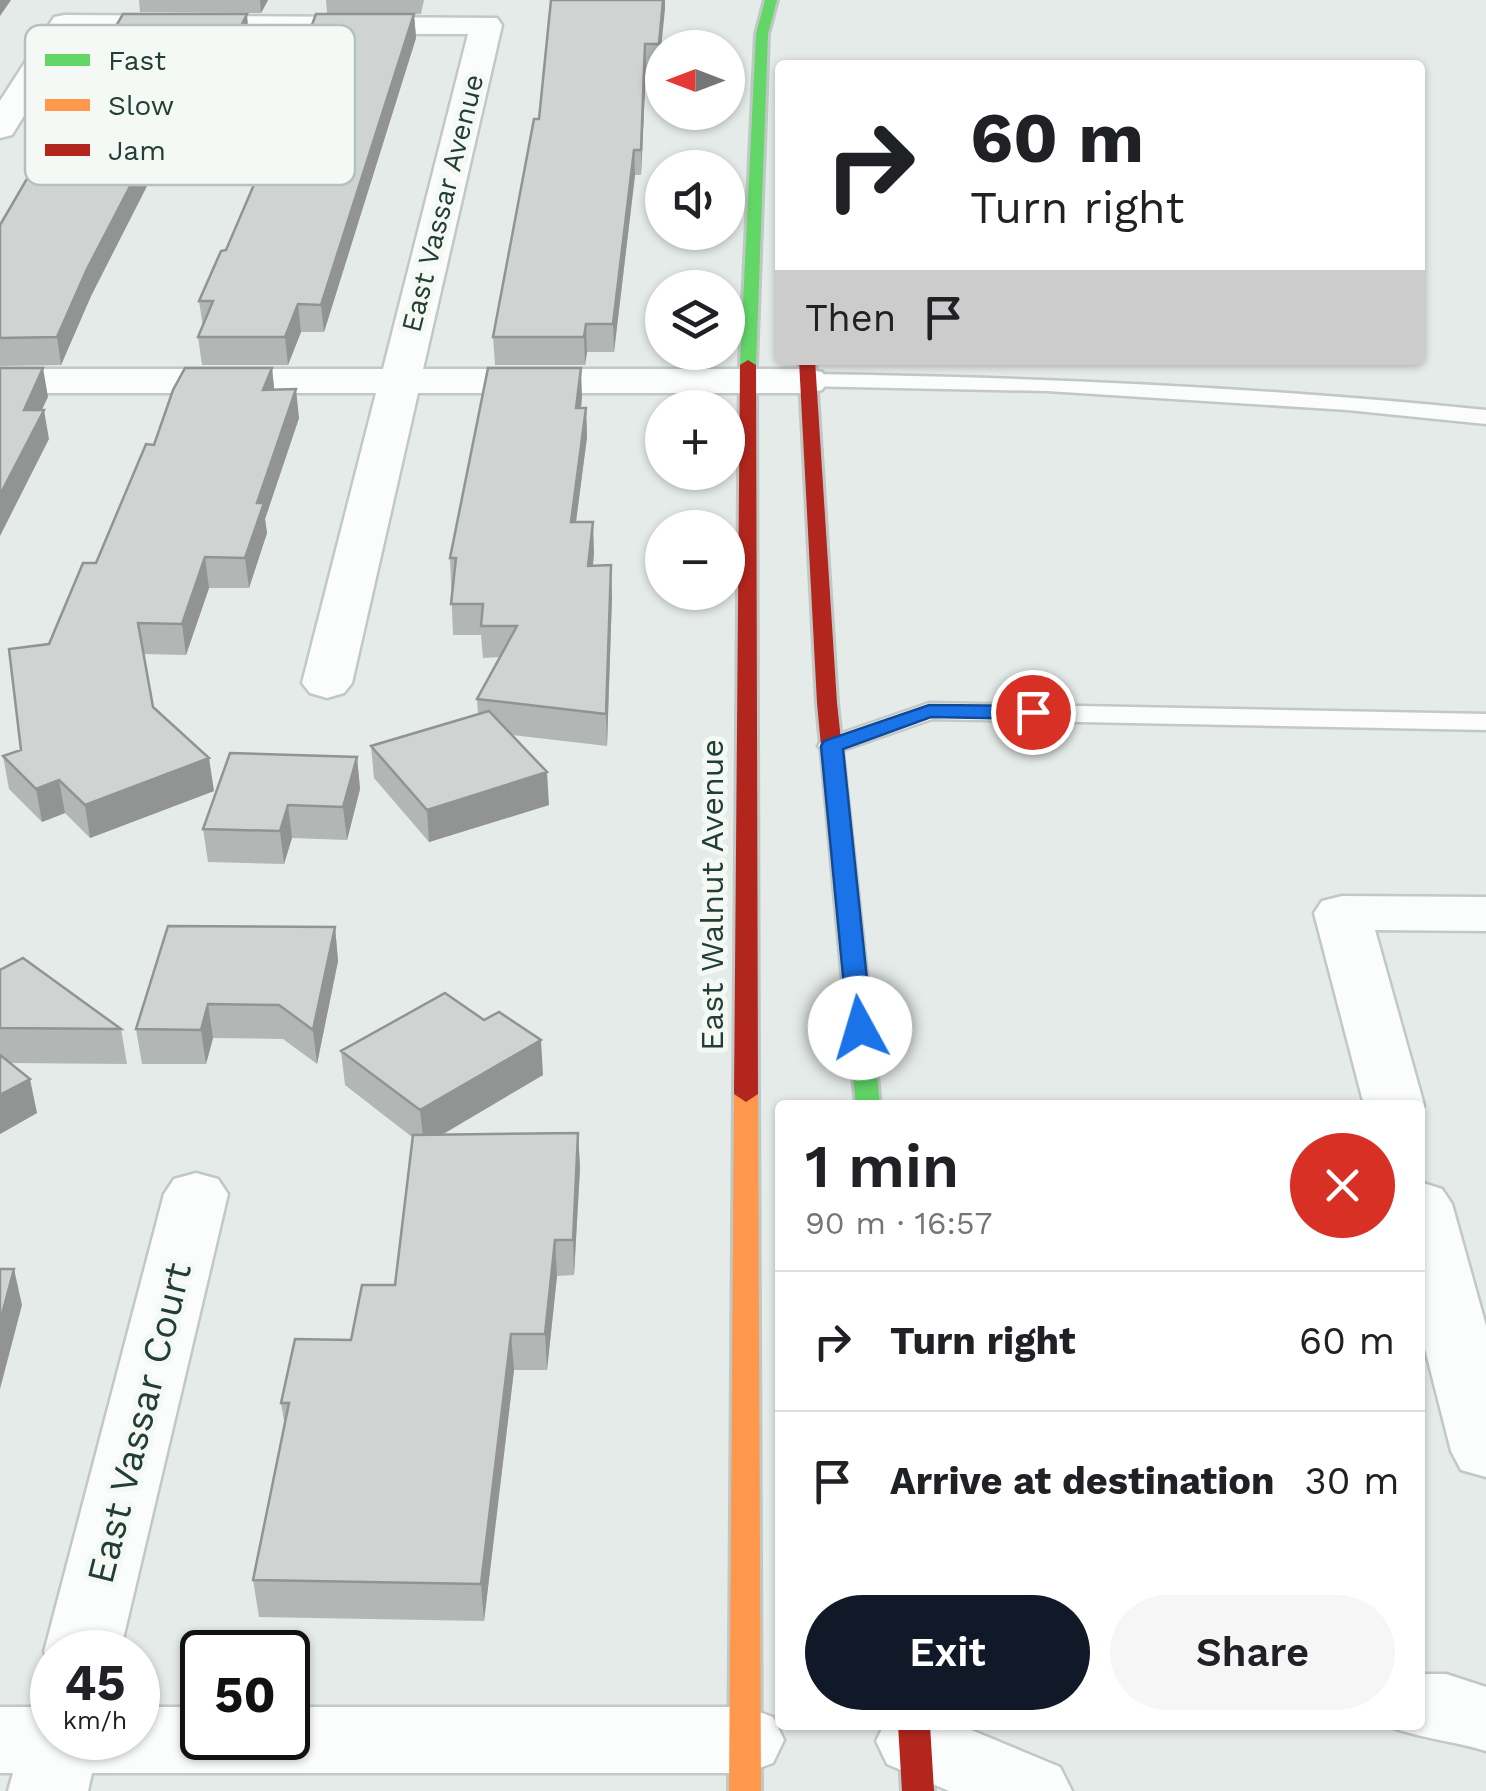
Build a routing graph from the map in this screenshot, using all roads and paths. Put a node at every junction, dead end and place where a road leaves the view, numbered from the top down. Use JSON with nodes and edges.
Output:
{"nodes":[{"id":1,"x":771,"y":0,"type":"edge"},
{"id":2,"x":64,"y":25,"type":"edge"},
{"id":3,"x":25,"y":88,"type":"edge"},
{"id":4,"x":0,"y":128,"type":"edge"},
{"id":5,"x":807,"y":371,"type":"edge"},
{"id":6,"x":0,"y":381,"type":"edge"},
{"id":7,"x":399,"y":381,"type":"junction"},
{"id":8,"x":747,"y":382,"type":"junction"},
{"id":9,"x":1486,"y":417,"type":"edge"},
{"id":10,"x":327,"y":683,"type":"dead end"},
{"id":11,"x":1486,"y":722,"type":"edge"},
{"id":12,"x":823,"y":746,"type":"junction"},
{"id":13,"x":1486,"y":914,"type":"edge"},
{"id":14,"x":867,"y":1100,"type":"edge"},
{"id":15,"x":1393,"y":1100,"type":"edge"},
{"id":16,"x":196,"y":1194,"type":"dead end"},
{"id":17,"x":744,"y":1223,"type":"junction"},
{"id":18,"x":1425,"y":1223,"type":"edge"},
{"id":19,"x":771,"y":1262,"type":"dead end"},
{"id":20,"x":1486,"y":1451,"type":"edge"},
{"id":21,"x":87,"y":1630,"type":"edge"},
{"id":22,"x":1425,"y":1706,"type":"edge"},
{"id":23,"x":1486,"y":1719,"type":"edge"},
{"id":24,"x":924,"y":1741,"type":"edge"},
{"id":25,"x":160,"y":1755,"type":"edge"},
{"id":26,"x":751,"y":1768,"type":"edge"},
{"id":27,"x":1032,"y":1791,"type":"edge"}],
"edges":[{"from":1,"to":8,"type":"main road","name":"East Walnut Avenue"},
{"from":2,"to":7,"type":"street","name":"East Vassar Avenue"},
{"from":3,"to":4,"type":"street","name":"East Vassar Avenue"},
{"from":5,"to":8,"type":"street"},
{"from":5,"to":9,"type":"lane"},
{"from":5,"to":12,"type":"main road"},
{"from":6,"to":7,"type":"street"},
{"from":7,"to":8,"type":"street"},
{"from":7,"to":10,"type":"street"},
{"from":8,"to":17,"type":"main road","name":"East Walnut Avenue"},
{"from":11,"to":12,"type":"lane"},
{"from":12,"to":14,"type":"main road"},
{"from":13,"to":15,"type":"street"},
{"from":16,"to":21,"type":"street","name":"East Vassar Court"},
{"from":17,"to":19,"type":"main road"},
{"from":17,"to":26,"type":"main road","name":"East Walnut Avenue"},
{"from":18,"to":20,"type":"street"},
{"from":22,"to":23,"type":"street"},
{"from":24,"to":27,"type":"street"},
{"from":25,"to":26,"type":"street"}]}
